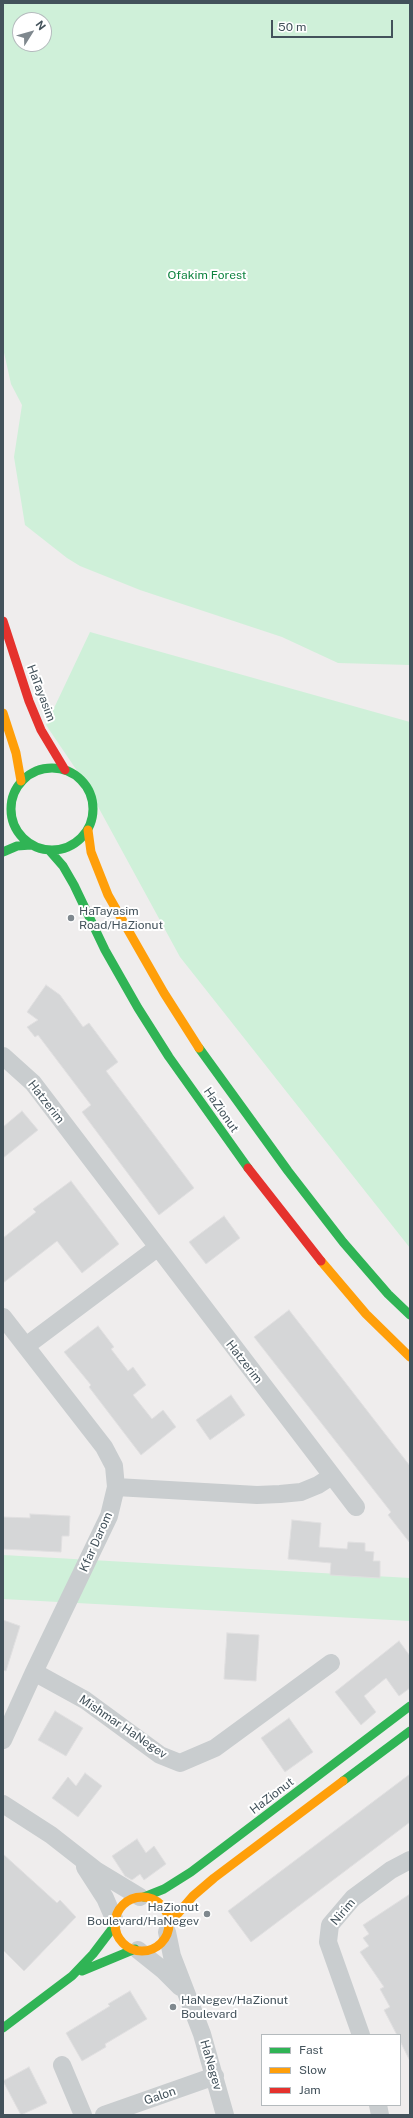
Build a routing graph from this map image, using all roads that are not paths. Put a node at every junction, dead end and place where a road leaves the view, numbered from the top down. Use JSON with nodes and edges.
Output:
{"nodes":[{"id":1,"x":3,"y":621,"type":"edge"},
{"id":2,"x":3,"y":713,"type":"edge"},
{"id":3,"x":65,"y":770,"type":"junction"},
{"id":4,"x":21,"y":781,"type":"junction"},
{"id":5,"x":11,"y":803,"type":"junction"},
{"id":6,"x":3,"y":811,"type":"edge"},
{"id":7,"x":88,"y":830,"type":"junction"},
{"id":8,"x":31,"y":845,"type":"junction"},
{"id":9,"x":49,"y":850,"type":"junction"},
{"id":10,"x":3,"y":852,"type":"edge"},
{"id":11,"x":3,"y":1056,"type":"edge"},
{"id":12,"x":157,"y":1248,"type":"junction"},
{"id":13,"x":410,"y":1315,"type":"edge"},
{"id":14,"x":3,"y":1317,"type":"edge"},
{"id":15,"x":26,"y":1346,"type":"junction"},
{"id":16,"x":410,"y":1356,"type":"edge"},
{"id":17,"x":332,"y":1476,"type":"junction"},
{"id":18,"x":116,"y":1487,"type":"junction"},
{"id":19,"x":356,"y":1507,"type":"dead end"},
{"id":20,"x":331,"y":1663,"type":"dead end"},
{"id":21,"x":34,"y":1672,"type":"junction"},
{"id":22,"x":410,"y":1706,"type":"edge"},
{"id":23,"x":410,"y":1731,"type":"edge"},
{"id":24,"x":3,"y":1740,"type":"edge"},
{"id":25,"x":3,"y":1804,"type":"edge"},
{"id":26,"x":76,"y":1856,"type":"junction"},
{"id":27,"x":410,"y":1860,"type":"edge"},
{"id":28,"x":142,"y":1897,"type":"junction"},
{"id":29,"x":115,"y":1923,"type":"junction"},
{"id":30,"x":168,"y":1928,"type":"junction"},
{"id":31,"x":137,"y":1950,"type":"junction"},
{"id":32,"x":72,"y":1976,"type":"junction"},
{"id":33,"x":185,"y":1994,"type":"junction"},
{"id":34,"x":3,"y":2028,"type":"edge"},
{"id":35,"x":361,"y":2034,"type":"edge"},
{"id":36,"x":62,"y":2065,"type":"dead end"},
{"id":37,"x":215,"y":2076,"type":"junction"},
{"id":38,"x":83,"y":2115,"type":"edge"},
{"id":39,"x":104,"y":2115,"type":"edge"},
{"id":40,"x":225,"y":2115,"type":"edge"}],
"edges":[{"from":1,"to":3,"type":"street","name":"HaTayasim"},
{"from":2,"to":4,"type":"street"},
{"from":3,"to":4,"type":"street"},
{"from":3,"to":7,"type":"street"},
{"from":4,"to":5,"type":"street"},
{"from":5,"to":6,"type":"street"},
{"from":5,"to":8,"type":"street"},
{"from":7,"to":9,"type":"street"},
{"from":7,"to":13,"type":"street","name":"HaZionut"},
{"from":8,"to":9,"type":"street"},
{"from":8,"to":10,"type":"street"},
{"from":9,"to":16,"type":"street","name":"HaZionut"},
{"from":11,"to":12,"type":"street","name":"Hatzerim"},
{"from":12,"to":15,"type":"street"},
{"from":12,"to":17,"type":"street","name":"Hatzerim"},
{"from":14,"to":15,"type":"street","name":"Kfar Darom"},
{"from":15,"to":18,"type":"street","name":"Kfar Darom"},
{"from":17,"to":18,"type":"street"},
{"from":17,"to":19,"type":"street","name":"Hatzerim"},
{"from":18,"to":21,"type":"street","name":"Kfar Darom"},
{"from":20,"to":21,"type":"street","name":"Mishmar HaNegev"},
{"from":21,"to":24,"type":"street","name":"Kfar Darom"},
{"from":22,"to":28,"type":"street","name":"HaZionut"},
{"from":23,"to":30,"type":"street"},
{"from":25,"to":26,"type":"street"},
{"from":26,"to":28,"type":"street"},
{"from":26,"to":29,"type":"street"},
{"from":27,"to":35,"type":"street","name":"Nirim"},
{"from":28,"to":29,"type":"street"},
{"from":28,"to":30,"type":"street"},
{"from":29,"to":31,"type":"street"},
{"from":29,"to":32,"type":"street"},
{"from":30,"to":31,"type":"street"},
{"from":30,"to":33,"type":"street","name":"HaNegev"},
{"from":31,"to":32,"type":"street"},
{"from":31,"to":33,"type":"street","name":"HaNegev"},
{"from":32,"to":34,"type":"street"},
{"from":33,"to":37,"type":"street","name":"HaNegev"},
{"from":36,"to":38,"type":"street"},
{"from":37,"to":39,"type":"street","name":"Galon"},
{"from":37,"to":40,"type":"street","name":"HaNegev"}]}
